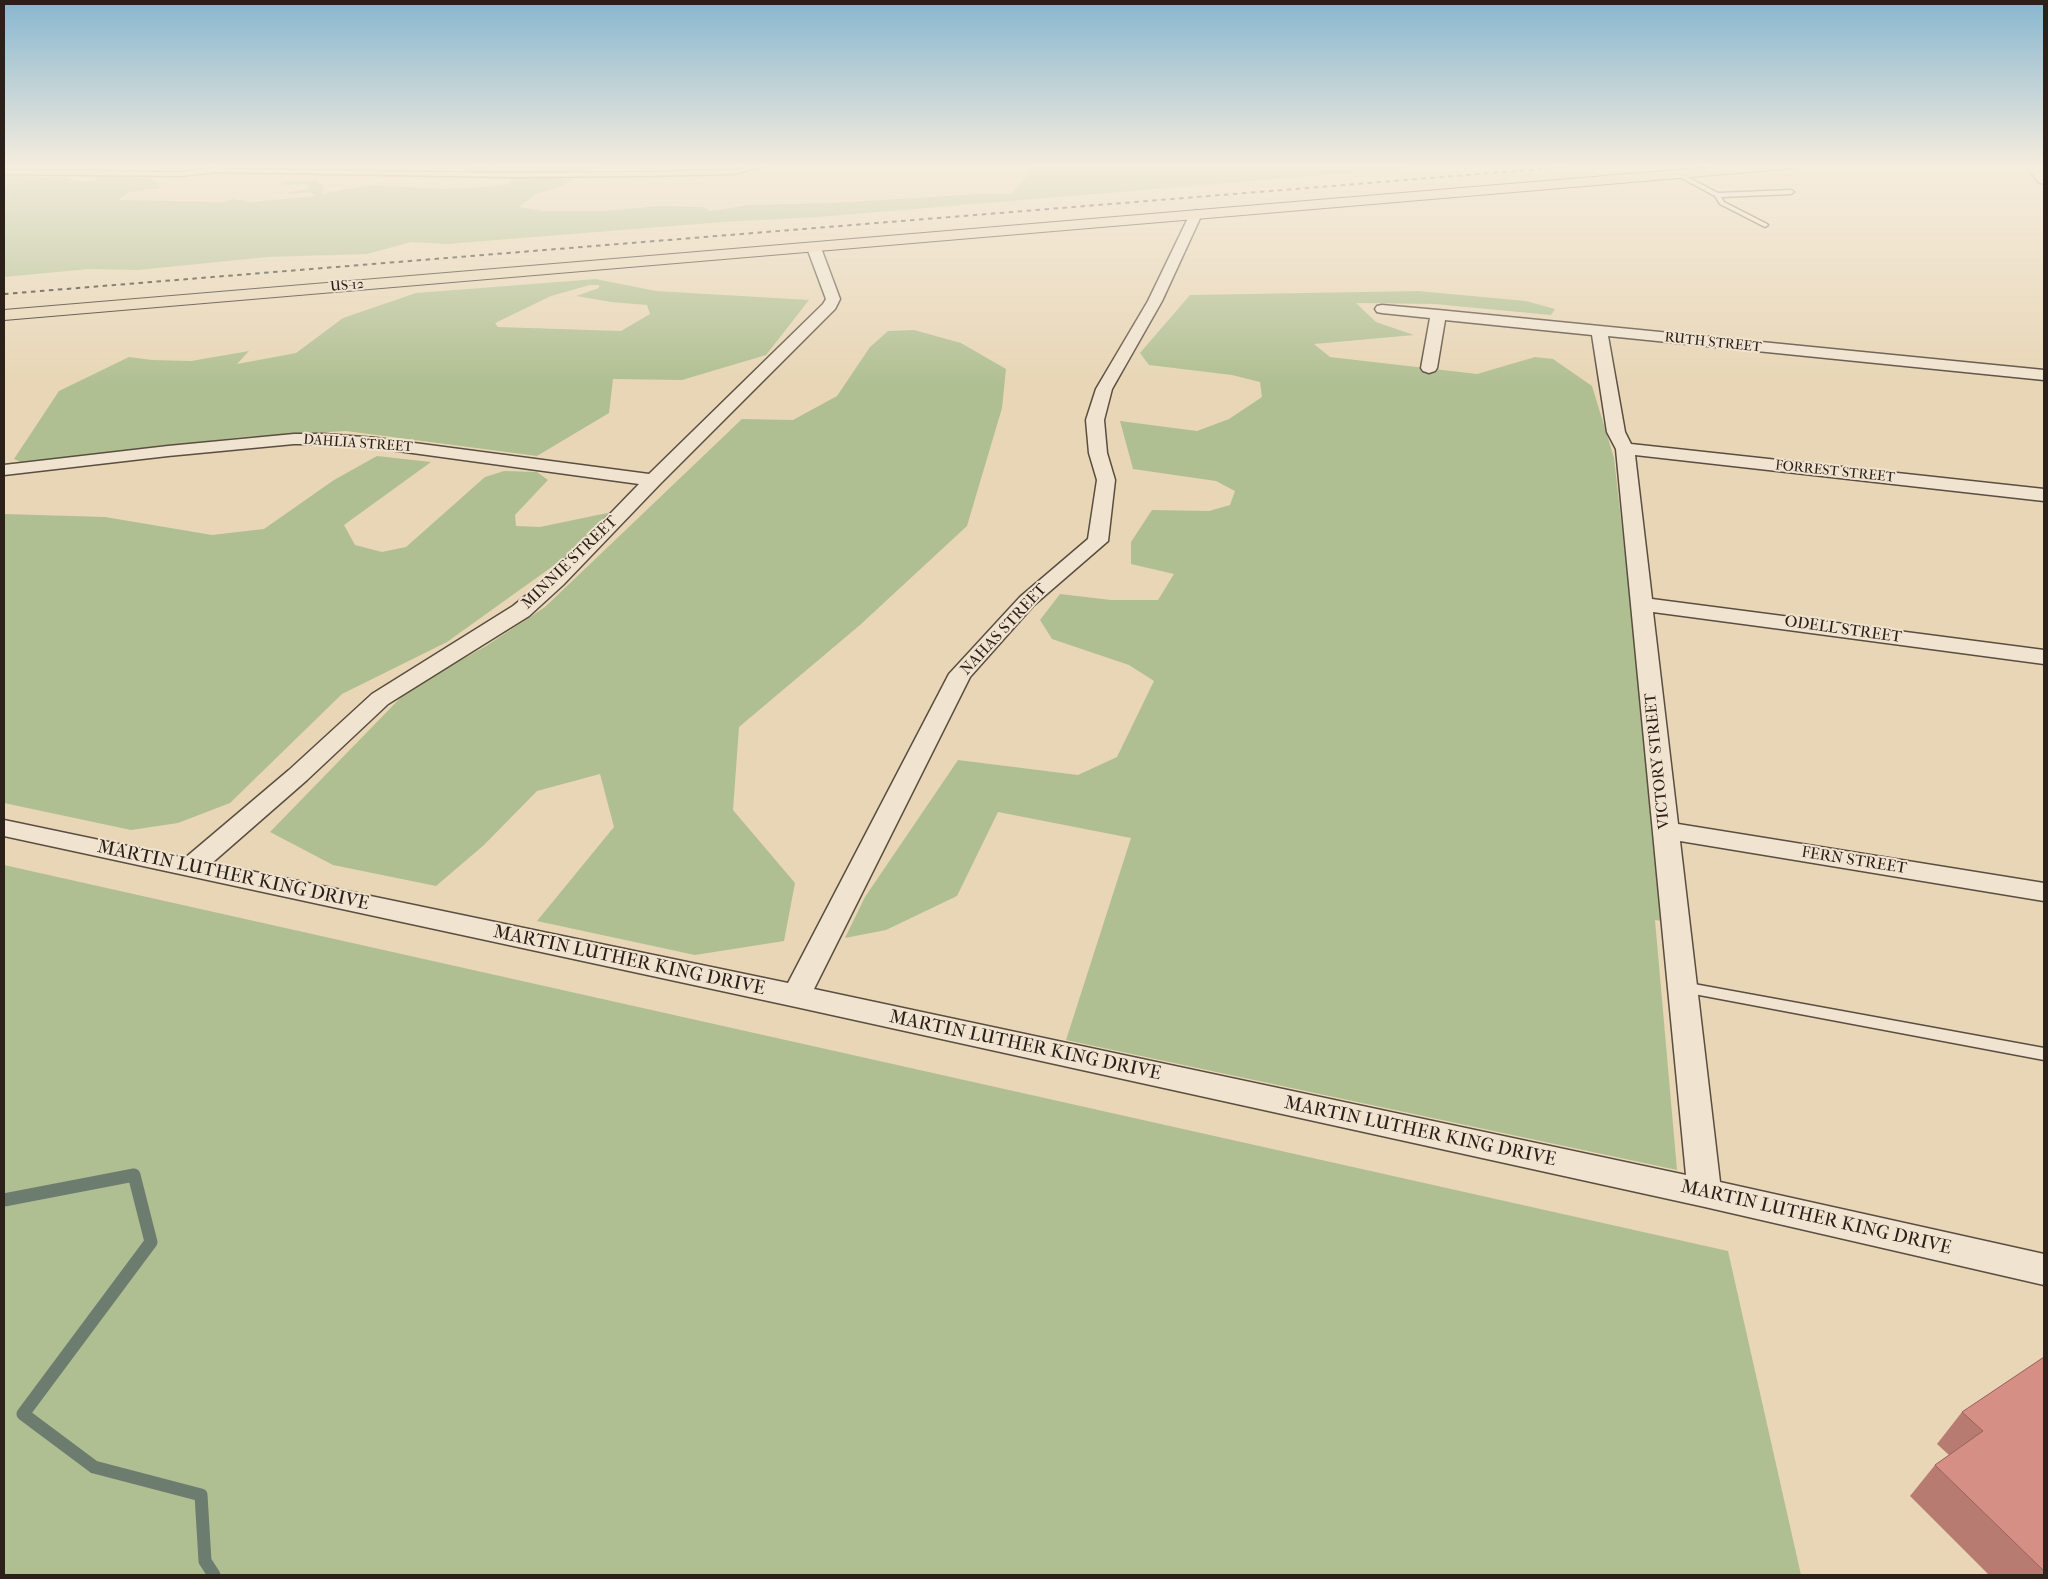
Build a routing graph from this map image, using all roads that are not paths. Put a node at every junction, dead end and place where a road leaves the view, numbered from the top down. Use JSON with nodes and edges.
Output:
{"nodes":[{"id":1,"x":930,"y":238,"type":"edge"},
{"id":2,"x":1185,"y":238,"type":"edge"},
{"id":3,"x":814,"y":248,"type":"junction"},
{"id":4,"x":1382,"y":309,"type":"dead end"},
{"id":5,"x":1438,"y":314,"type":"junction"},
{"id":6,"x":4,"y":315,"type":"edge"},
{"id":7,"x":1599,"y":332,"type":"junction"},
{"id":8,"x":1429,"y":368,"type":"dead end"},
{"id":9,"x":2044,"y":375,"type":"edge"},
{"id":10,"x":1625,"y":449,"type":"junction"},
{"id":11,"x":4,"y":470,"type":"edge"},
{"id":12,"x":652,"y":480,"type":"junction"},
{"id":13,"x":2044,"y":495,"type":"edge"},
{"id":14,"x":1642,"y":604,"type":"junction"},
{"id":15,"x":2044,"y":657,"type":"edge"},
{"id":16,"x":4,"y":828,"type":"edge"},
{"id":17,"x":1665,"y":830,"type":"junction"},
{"id":18,"x":190,"y":868,"type":"junction"},
{"id":19,"x":2044,"y":892,"type":"edge"},
{"id":20,"x":1683,"y":986,"type":"junction"},
{"id":21,"x":796,"y":996,"type":"junction"},
{"id":22,"x":2044,"y":1054,"type":"edge"},
{"id":23,"x":1705,"y":1193,"type":"junction"},
{"id":24,"x":2044,"y":1270,"type":"edge"}],
"edges":[{"from":1,"to":3,"type":"main road","name":"US-12"},
{"from":2,"to":21,"type":"street","name":"NAHAS STREET"},
{"from":3,"to":6,"type":"main road","name":"US-12"},
{"from":3,"to":12,"type":"street","name":"MINNIE STREET"},
{"from":4,"to":5,"type":"street","name":"RUTH STREET"},
{"from":5,"to":7,"type":"street","name":"RUTH STREET"},
{"from":5,"to":8,"type":"street"},
{"from":7,"to":9,"type":"street","name":"RUTH STREET"},
{"from":7,"to":10,"type":"street","name":"VICTORY STREET"},
{"from":10,"to":13,"type":"street","name":"FORREST STREET"},
{"from":10,"to":14,"type":"street","name":"VICTORY STREET"},
{"from":11,"to":12,"type":"street","name":"DAHLIA STREET"},
{"from":12,"to":18,"type":"street","name":"MINNIE STREET"},
{"from":14,"to":15,"type":"street","name":"ODELL STREET"},
{"from":14,"to":17,"type":"street","name":"VICTORY STREET"},
{"from":16,"to":18,"type":"street","name":"MARTIN LUTHER KING DRIVE"},
{"from":17,"to":19,"type":"street","name":"FERN STREET"},
{"from":17,"to":20,"type":"street","name":"VICTORY STREET"},
{"from":18,"to":21,"type":"street","name":"MARTIN LUTHER KING DRIVE"},
{"from":20,"to":22,"type":"lane"},
{"from":20,"to":23,"type":"street","name":"VICTORY STREET"},
{"from":21,"to":23,"type":"street","name":"MARTIN LUTHER KING DRIVE"},
{"from":23,"to":24,"type":"street","name":"MARTIN LUTHER KING DRIVE"}]}
